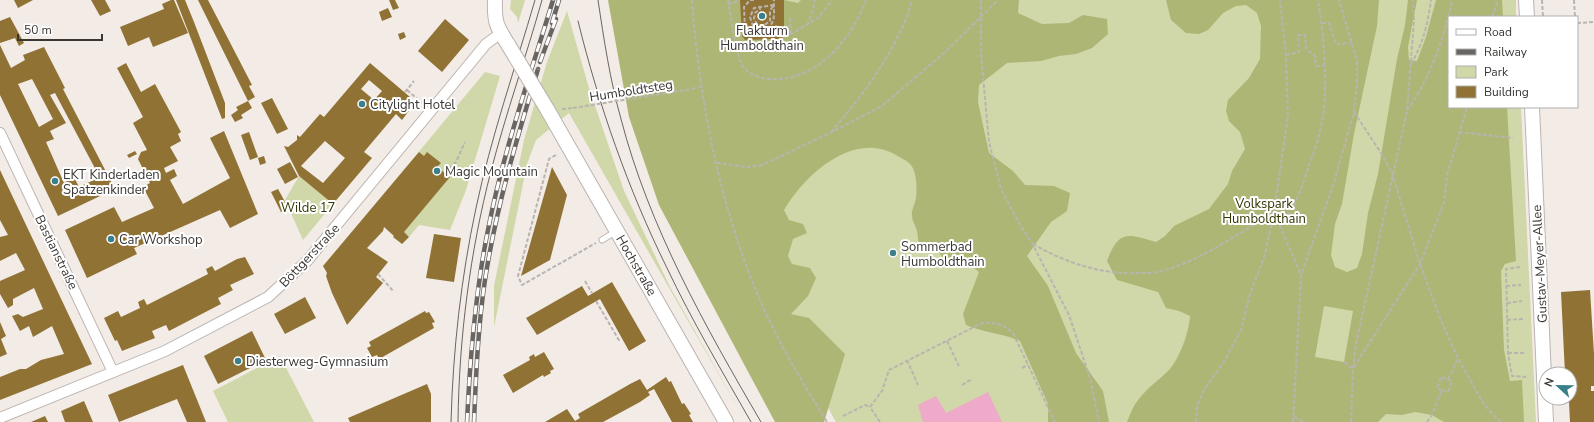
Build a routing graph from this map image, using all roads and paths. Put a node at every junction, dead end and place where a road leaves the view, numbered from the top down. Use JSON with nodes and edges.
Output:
{"nodes":[{"id":1,"x":495,"y":0,"type":"edge"},
{"id":2,"x":692,"y":0,"type":"edge"},
{"id":3,"x":728,"y":0,"type":"edge"},
{"id":4,"x":737,"y":0,"type":"edge"},
{"id":5,"x":754,"y":0,"type":"edge"},
{"id":6,"x":774,"y":0,"type":"edge"},
{"id":7,"x":815,"y":0,"type":"edge"},
{"id":8,"x":832,"y":0,"type":"edge"},
{"id":9,"x":866,"y":0,"type":"edge"},
{"id":10,"x":911,"y":0,"type":"edge"},
{"id":11,"x":981,"y":0,"type":"edge"},
{"id":12,"x":998,"y":0,"type":"edge"},
{"id":13,"x":1280,"y":0,"type":"edge"},
{"id":14,"x":1318,"y":0,"type":"edge"},
{"id":15,"x":1339,"y":0,"type":"edge"},
{"id":16,"x":1413,"y":0,"type":"edge"},
{"id":17,"x":1431,"y":0,"type":"edge"},
{"id":18,"x":1452,"y":0,"type":"edge"},
{"id":19,"x":1498,"y":0,"type":"edge"},
{"id":20,"x":1526,"y":0,"type":"edge"},
{"id":21,"x":1542,"y":0,"type":"edge"},
{"id":22,"x":1574,"y":0,"type":"edge"},
{"id":23,"x":728,"y":4,"type":"junction"},
{"id":24,"x":774,"y":5,"type":"junction"},
{"id":25,"x":759,"y":6,"type":"junction"},
{"id":26,"x":1449,"y":16,"type":"edge"},
{"id":27,"x":1492,"y":16,"type":"edge"},
{"id":28,"x":1527,"y":16,"type":"edge"},
{"id":29,"x":1543,"y":16,"type":"edge"},
{"id":30,"x":1575,"y":16,"type":"edge"},
{"id":31,"x":790,"y":18,"type":"dead end"},
{"id":32,"x":981,"y":18,"type":"junction"},
{"id":33,"x":1448,"y":18,"type":"edge"},
{"id":34,"x":1594,"y":22,"type":"edge"},
{"id":35,"x":1322,"y":23,"type":"junction"},
{"id":36,"x":1578,"y":23,"type":"edge"},
{"id":37,"x":807,"y":26,"type":"junction"},
{"id":38,"x":501,"y":33,"type":"junction"},
{"id":39,"x":791,"y":34,"type":"junction"},
{"id":40,"x":1351,"y":43,"type":"junction"},
{"id":41,"x":1286,"y":55,"type":"junction"},
{"id":42,"x":1411,"y":65,"type":"junction"},
{"id":43,"x":1323,"y":66,"type":"junction"},
{"id":44,"x":414,"y":81,"type":"dead end"},
{"id":45,"x":700,"y":87,"type":"junction"},
{"id":46,"x":422,"y":103,"type":"dead end"},
{"id":47,"x":1467,"y":108,"type":"edge"},
{"id":48,"x":1532,"y":108,"type":"edge"},
{"id":49,"x":554,"y":109,"type":"junction"},
{"id":50,"x":1407,"y":111,"type":"junction"},
{"id":51,"x":1354,"y":112,"type":"junction"},
{"id":52,"x":1458,"y":132,"type":"junction"},
{"id":53,"x":0,"y":133,"type":"edge"},
{"id":54,"x":830,"y":133,"type":"junction"},
{"id":55,"x":1513,"y":138,"type":"dead end"},
{"id":56,"x":465,"y":142,"type":"dead end"},
{"id":57,"x":556,"y":155,"type":"dead end"},
{"id":58,"x":717,"y":163,"type":"junction"},
{"id":59,"x":445,"y":173,"type":"dead end"},
{"id":60,"x":1392,"y":173,"type":"junction"},
{"id":61,"x":1274,"y":212,"type":"junction"},
{"id":62,"x":1280,"y":225,"type":"junction"},
{"id":63,"x":618,"y":231,"type":"junction"},
{"id":64,"x":602,"y":240,"type":"joint"},
{"id":65,"x":1032,"y":243,"type":"junction"},
{"id":66,"x":1420,"y":264,"type":"junction"},
{"id":67,"x":1520,"y":267,"type":"dead end"},
{"id":68,"x":378,"y":274,"type":"dead end"},
{"id":69,"x":1301,"y":275,"type":"junction"},
{"id":70,"x":585,"y":281,"type":"dead end"},
{"id":71,"x":1521,"y":285,"type":"dead end"},
{"id":72,"x":1506,"y":286,"type":"junction"},
{"id":73,"x":394,"y":292,"type":"dead end"},
{"id":74,"x":592,"y":293,"type":"dead end"},
{"id":75,"x":596,"y":301,"type":"dead end"},
{"id":76,"x":1522,"y":301,"type":"dead end"},
{"id":77,"x":1507,"y":303,"type":"junction"},
{"id":78,"x":1523,"y":318,"type":"dead end"},
{"id":79,"x":1507,"y":320,"type":"junction"},
{"id":80,"x":947,"y":341,"type":"junction"},
{"id":81,"x":620,"y":342,"type":"dead end"},
{"id":82,"x":1524,"y":353,"type":"dead end"},
{"id":83,"x":1508,"y":354,"type":"junction"},
{"id":84,"x":1458,"y":358,"type":"junction"},
{"id":85,"x":908,"y":360,"type":"junction"},
{"id":86,"x":1344,"y":362,"type":"dead end"},
{"id":87,"x":1028,"y":365,"type":"junction"},
{"id":88,"x":959,"y":366,"type":"dead end"},
{"id":89,"x":1022,"y":368,"type":"dead end"},
{"id":90,"x":1353,"y":369,"type":"junction"},
{"id":91,"x":113,"y":372,"type":"junction"},
{"id":92,"x":1526,"y":377,"type":"dead end"},
{"id":93,"x":972,"y":379,"type":"dead end"},
{"id":94,"x":1448,"y":380,"type":"junction"},
{"id":95,"x":918,"y":385,"type":"dead end"},
{"id":96,"x":962,"y":385,"type":"dead end"},
{"id":97,"x":1442,"y":390,"type":"junction"},
{"id":98,"x":870,"y":407,"type":"junction"},
{"id":99,"x":843,"y":416,"type":"dead end"},
{"id":100,"x":1294,"y":417,"type":"junction"},
{"id":101,"x":0,"y":418,"type":"edge"},
{"id":102,"x":726,"y":422,"type":"edge"},
{"id":103,"x":827,"y":422,"type":"edge"},
{"id":104,"x":880,"y":422,"type":"edge"},
{"id":105,"x":1055,"y":422,"type":"edge"},
{"id":106,"x":1099,"y":422,"type":"edge"},
{"id":107,"x":1196,"y":422,"type":"edge"},
{"id":108,"x":1293,"y":422,"type":"edge"},
{"id":109,"x":1304,"y":422,"type":"edge"},
{"id":110,"x":1351,"y":422,"type":"edge"},
{"id":111,"x":1427,"y":422,"type":"edge"},
{"id":112,"x":1502,"y":422,"type":"edge"},
{"id":113,"x":1546,"y":422,"type":"edge"}],
"edges":[{"from":1,"to":38,"type":"street"},
{"from":2,"to":45,"type":"path"},
{"from":3,"to":23,"type":"path"},
{"from":4,"to":23,"type":"path"},
{"from":5,"to":39,"type":"path"},
{"from":6,"to":24,"type":"path"},
{"from":7,"to":37,"type":"path"},
{"from":8,"to":37,"type":"path"},
{"from":9,"to":23,"type":"path"},
{"from":10,"to":54,"type":"path"},
{"from":11,"to":32,"type":"path"},
{"from":12,"to":32,"type":"path"},
{"from":13,"to":41,"type":"path"},
{"from":14,"to":35,"type":"path"},
{"from":15,"to":40,"type":"path"},
{"from":16,"to":42,"type":"path"},
{"from":17,"to":42,"type":"path"},
{"from":18,"to":26,"type":"path"},
{"from":19,"to":27,"type":"path"},
{"from":20,"to":28,"type":"street"},
{"from":21,"to":29,"type":"path"},
{"from":22,"to":30,"type":"path"},
{"from":24,"to":25,"type":"path"},
{"from":24,"to":25,"type":"path"},
{"from":24,"to":25,"type":"path"},
{"from":31,"to":39,"type":"path"},
{"from":32,"to":54,"type":"path"},
{"from":32,"to":65,"type":"path"},
{"from":33,"to":50,"type":"path"},
{"from":34,"to":36,"type":"path"},
{"from":35,"to":40,"type":"path"},
{"from":35,"to":43,"type":"path"},
{"from":37,"to":39,"type":"path"},
{"from":38,"to":49,"type":"street","name":"Hochstraße","bridge":true},
{"from":38,"to":91,"type":"street","name":"Böttgerstraße"},
{"from":40,"to":51,"type":"path"},
{"from":41,"to":43,"type":"path"},
{"from":41,"to":61,"type":"path"},
{"from":42,"to":50,"type":"path"},
{"from":43,"to":62,"type":"path"},
{"from":44,"to":46,"type":"path"},
{"from":45,"to":49,"type":"path","name":"Humboldtsteg","bridge":true},
{"from":45,"to":58,"type":"path"},
{"from":47,"to":52,"type":"path"},
{"from":48,"to":113,"type":"street","name":"Gustav-Meyer-Allee"},
{"from":49,"to":63,"type":"street","name":"Hochstraße"},
{"from":50,"to":60,"type":"path"},
{"from":51,"to":60,"type":"path"},
{"from":51,"to":69,"type":"path"},
{"from":52,"to":55,"type":"path"},
{"from":52,"to":66,"type":"path"},
{"from":53,"to":91,"type":"street","name":"Bastianstraße"},
{"from":54,"to":58,"type":"path"},
{"from":56,"to":59,"type":"path"},
{"from":57,"to":64,"type":"path"},
{"from":58,"to":103,"type":"path"},
{"from":60,"to":66,"type":"path"},
{"from":60,"to":90,"type":"path"},
{"from":61,"to":62,"type":"path"},
{"from":61,"to":65,"type":"path"},
{"from":61,"to":107,"type":"path"},
{"from":62,"to":69,"type":"path"},
{"from":63,"to":64,"type":"lane"},
{"from":63,"to":102,"type":"street","name":"Hochstraße"},
{"from":65,"to":106,"type":"path"},
{"from":66,"to":84,"type":"path"},
{"from":66,"to":90,"type":"path"},
{"from":67,"to":72,"type":"path"},
{"from":68,"to":73,"type":"path"},
{"from":69,"to":100,"type":"path"},
{"from":70,"to":74,"type":"path"},
{"from":71,"to":72,"type":"path"},
{"from":72,"to":77,"type":"path"},
{"from":75,"to":81,"type":"path"},
{"from":76,"to":77,"type":"path"},
{"from":77,"to":79,"type":"path"},
{"from":78,"to":79,"type":"path"},
{"from":79,"to":83,"type":"path"},
{"from":80,"to":85,"type":"path"},
{"from":80,"to":87,"type":"path"},
{"from":80,"to":88,"type":"path"},
{"from":82,"to":83,"type":"path"},
{"from":83,"to":92,"type":"path"},
{"from":84,"to":94,"type":"path"},
{"from":84,"to":112,"type":"path"},
{"from":85,"to":95,"type":"path"},
{"from":85,"to":98,"type":"path"},
{"from":86,"to":90,"type":"path"},
{"from":87,"to":89,"type":"path"},
{"from":87,"to":105,"type":"path"},
{"from":90,"to":110,"type":"path"},
{"from":91,"to":101,"type":"street","name":"Böttgerstraße"},
{"from":93,"to":96,"type":"path"},
{"from":94,"to":97,"type":"path"},
{"from":94,"to":97,"type":"path"},
{"from":97,"to":111,"type":"path"},
{"from":98,"to":99,"type":"path"},
{"from":98,"to":104,"type":"path"},
{"from":100,"to":108,"type":"path"},
{"from":100,"to":109,"type":"path"}]}
